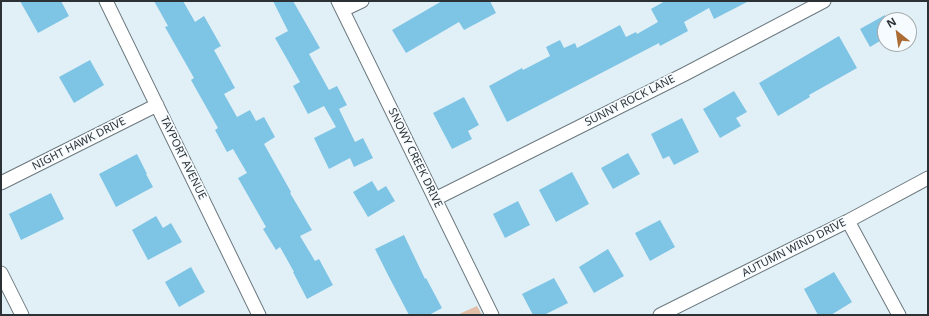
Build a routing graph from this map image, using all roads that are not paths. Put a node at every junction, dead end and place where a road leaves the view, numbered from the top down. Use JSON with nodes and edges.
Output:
{"nodes":[{"id":1,"x":106,"y":1,"type":"edge"},
{"id":2,"x":362,"y":1,"type":"edge"},
{"id":3,"x":824,"y":1,"type":"edge"},
{"id":4,"x":341,"y":6,"type":"edge"},
{"id":5,"x":157,"y":105,"type":"junction"},
{"id":6,"x":928,"y":178,"type":"edge"},
{"id":7,"x":1,"y":183,"type":"edge"},
{"id":8,"x":436,"y":199,"type":"junction"},
{"id":9,"x":848,"y":221,"type":"junction"},
{"id":10,"x":1,"y":273,"type":"edge"},
{"id":11,"x":6,"y":297,"type":"edge"},
{"id":12,"x":22,"y":315,"type":"edge"},
{"id":13,"x":260,"y":315,"type":"edge"},
{"id":14,"x":492,"y":315,"type":"edge"},
{"id":15,"x":660,"y":315,"type":"edge"},
{"id":16,"x":899,"y":315,"type":"edge"}],
"edges":[{"from":1,"to":5,"type":"street","name":"TAYPORT AVENUE"},
{"from":2,"to":4,"type":"street"},
{"from":3,"to":8,"type":"street","name":"SUNNY ROCK LANE"},
{"from":4,"to":8,"type":"street","name":"SNOWY CREEK DRIVE"},
{"from":5,"to":7,"type":"street","name":"NIGHT HAWK DRIVE"},
{"from":5,"to":13,"type":"street","name":"TAYPORT AVENUE"},
{"from":6,"to":9,"type":"street","name":"AUTUMN WIND DRIVE"},
{"from":8,"to":14,"type":"street","name":"SNOWY CREEK DRIVE"},
{"from":9,"to":15,"type":"street","name":"AUTUMN WIND DRIVE"},
{"from":9,"to":16,"type":"street"},
{"from":10,"to":11,"type":"street"},
{"from":11,"to":12,"type":"street"}]}
